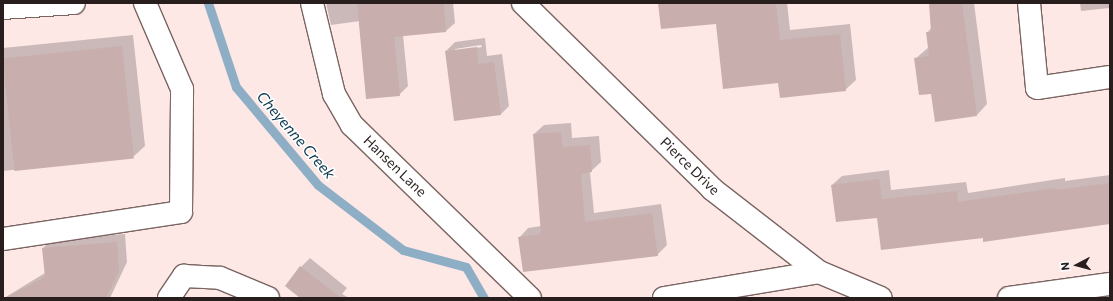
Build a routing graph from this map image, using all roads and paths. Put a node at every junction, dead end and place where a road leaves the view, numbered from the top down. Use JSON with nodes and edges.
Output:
{"nodes":[{"id":1,"x":74,"y":3,"type":"edge"},
{"id":2,"x":145,"y":3,"type":"edge"},
{"id":3,"x":312,"y":3,"type":"edge"},
{"id":4,"x":523,"y":3,"type":"edge"},
{"id":5,"x":1029,"y":3,"type":"edge"},
{"id":6,"x":3,"y":8,"type":"edge"},
{"id":7,"x":1110,"y":77,"type":"edge"},
{"id":8,"x":3,"y":240,"type":"edge"},
{"id":9,"x":819,"y":272,"type":"junction"},
{"id":10,"x":1110,"y":284,"type":"edge"},
{"id":11,"x":170,"y":298,"type":"edge"},
{"id":12,"x":268,"y":298,"type":"edge"},
{"id":13,"x":530,"y":298,"type":"edge"},
{"id":14,"x":664,"y":298,"type":"edge"},
{"id":15,"x":881,"y":298,"type":"edge"},
{"id":16,"x":1008,"y":298,"type":"edge"}],
"edges":[{"from":1,"to":6,"type":"street"},
{"from":2,"to":8,"type":"street"},
{"from":3,"to":13,"type":"street","name":"Hansen Lane"},
{"from":4,"to":9,"type":"street","name":"Pierce Drive"},
{"from":5,"to":7,"type":"street"},
{"from":9,"to":14,"type":"street"},
{"from":9,"to":15,"type":"street","name":"Pierce Drive"},
{"from":10,"to":16,"type":"street"},
{"from":11,"to":12,"type":"street"}]}
